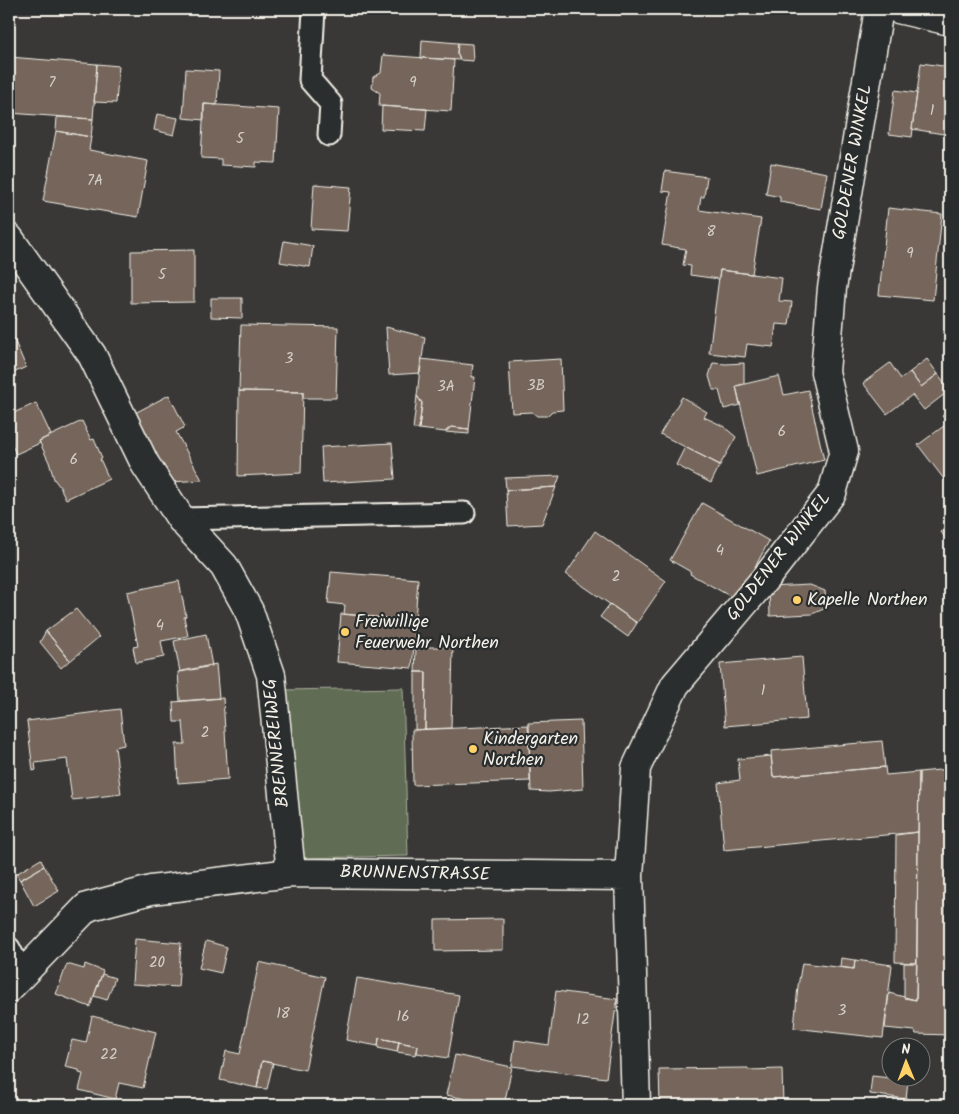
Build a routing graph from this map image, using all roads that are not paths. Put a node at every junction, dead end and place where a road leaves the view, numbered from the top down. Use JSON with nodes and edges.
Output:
{"nodes":[{"id":1,"x":314,"y":9,"type":"edge"},
{"id":2,"x":879,"y":9,"type":"edge"},
{"id":3,"x":898,"y":9,"type":"edge"},
{"id":4,"x":950,"y":21,"type":"edge"},
{"id":5,"x":329,"y":135,"type":"dead end"},
{"id":6,"x":9,"y":238,"type":"edge"},
{"id":7,"x":464,"y":513,"type":"dead end"},
{"id":8,"x":180,"y":519,"type":"junction"},
{"id":9,"x":291,"y":872,"type":"junction"},
{"id":10,"x":629,"y":876,"type":"junction"},
{"id":11,"x":9,"y":948,"type":"edge"},
{"id":12,"x":16,"y":981,"type":"edge"},
{"id":13,"x":636,"y":1105,"type":"edge"}],
"edges":[{"from":1,"to":5,"type":"lane"},
{"from":2,"to":10,"type":"street","name":"GOLDENER WINKEL"},
{"from":3,"to":4,"type":"street"},
{"from":6,"to":8,"type":"street","name":"BRENNEREIWEG"},
{"from":7,"to":8,"type":"lane"},
{"from":8,"to":9,"type":"street","name":"BRENNEREIWEG"},
{"from":9,"to":10,"type":"street","name":"BRUNNENSTRASSE"},
{"from":9,"to":12,"type":"street","name":"BRUNNENSTRASSE"},
{"from":10,"to":13,"type":"street"},
{"from":11,"to":12,"type":"lane"}]}
